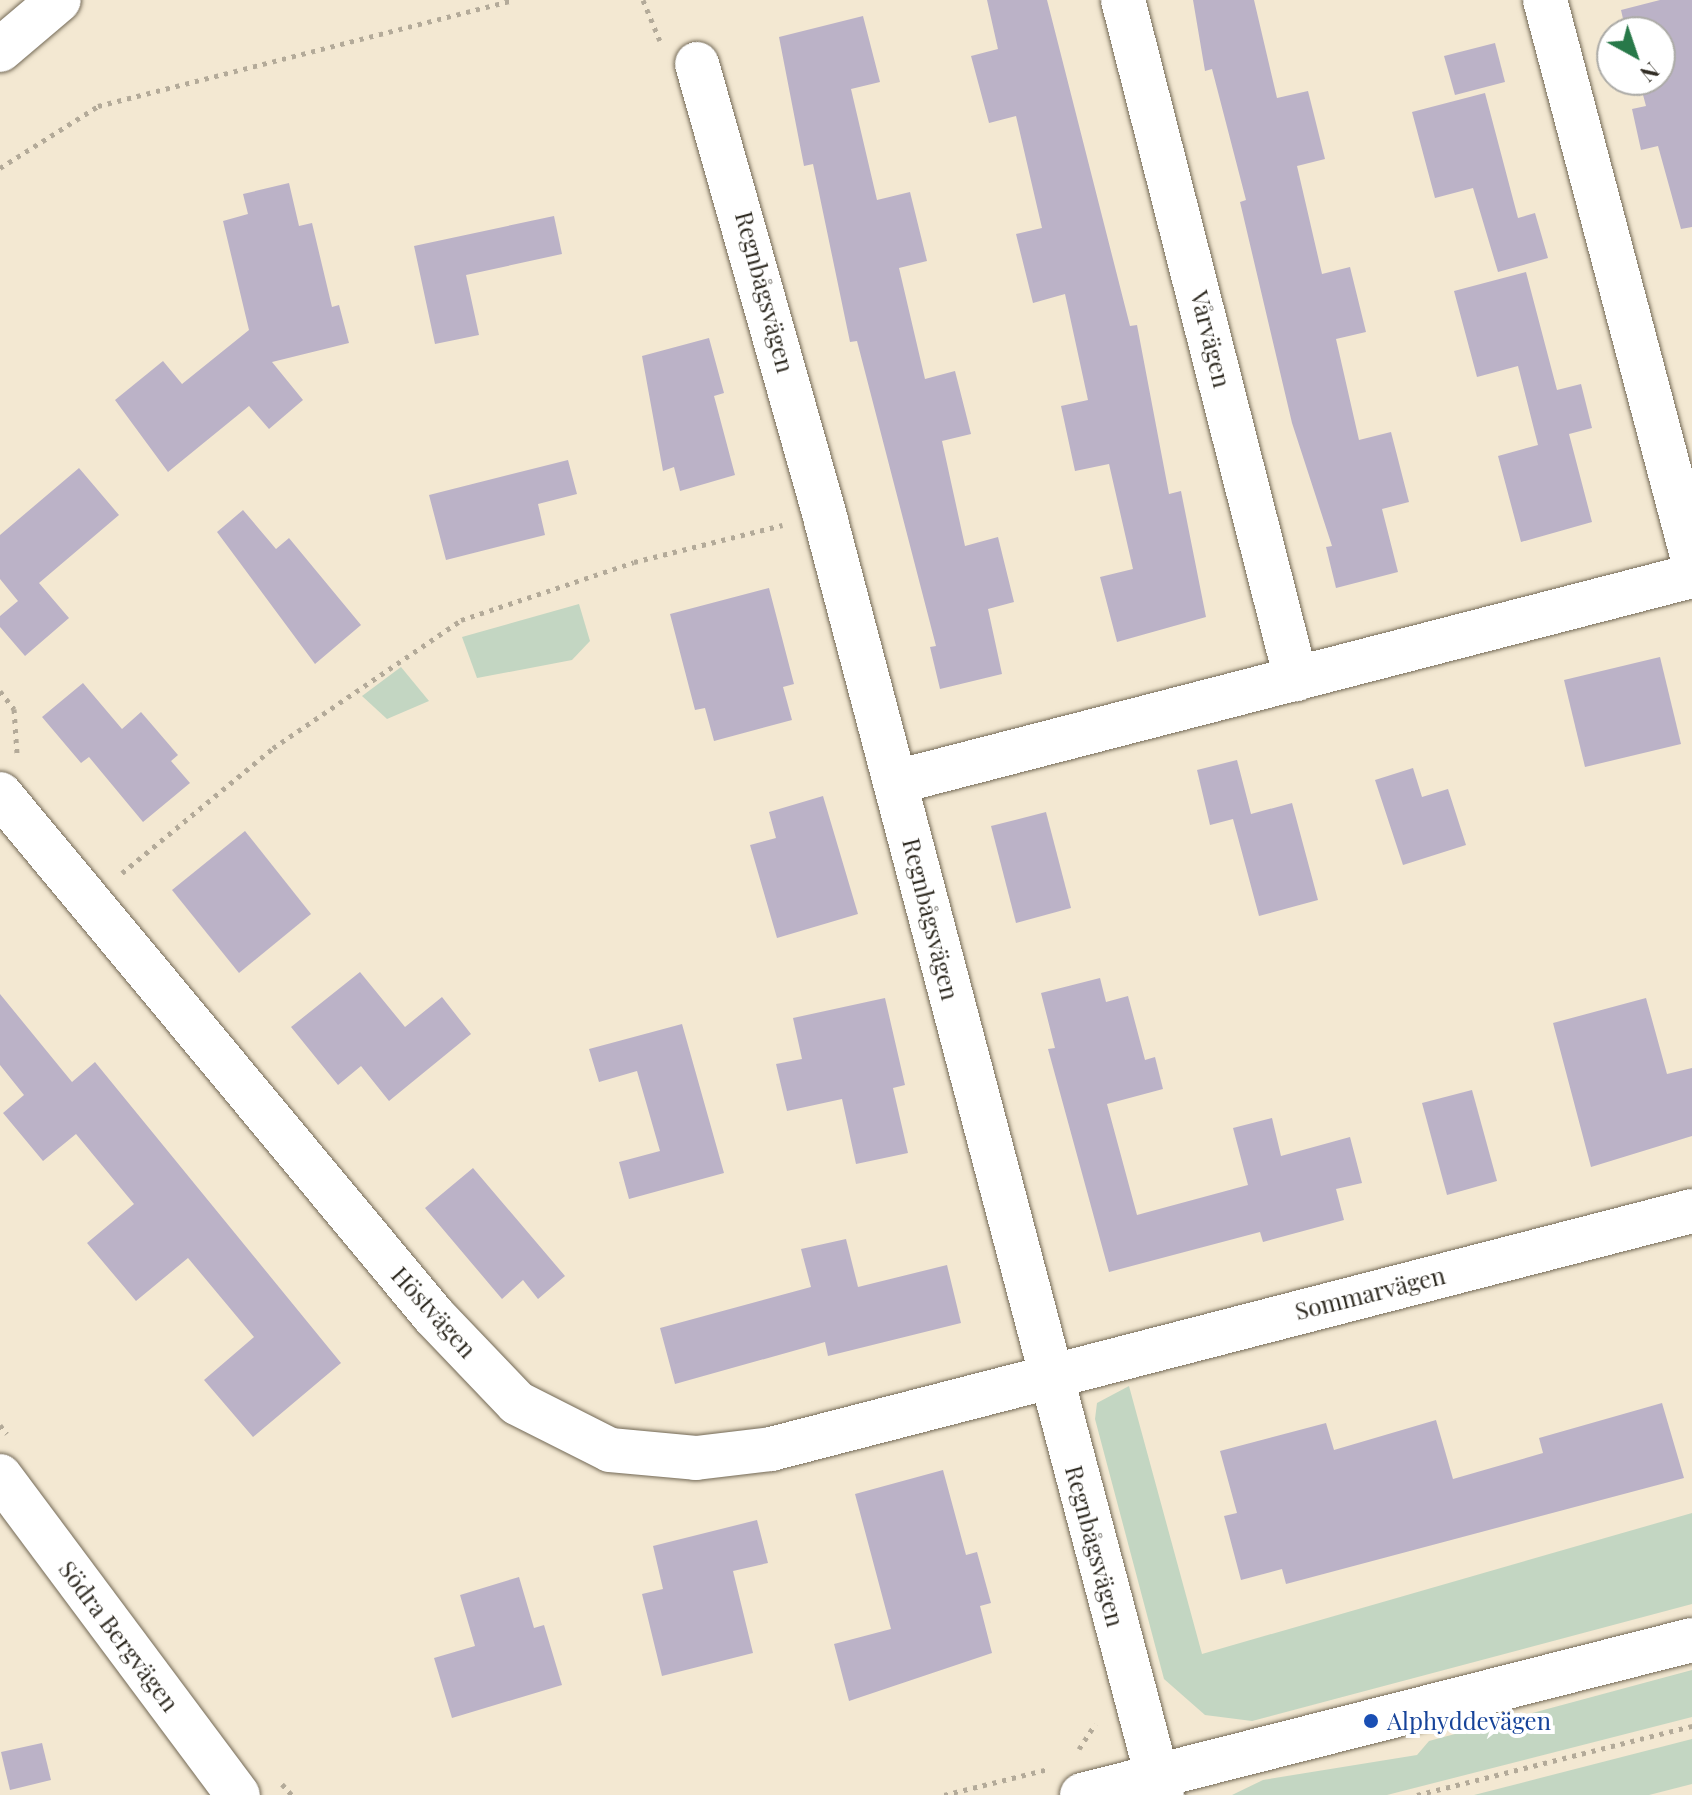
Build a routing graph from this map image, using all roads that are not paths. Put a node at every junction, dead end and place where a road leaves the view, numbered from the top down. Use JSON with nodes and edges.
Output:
{"nodes":[{"id":1,"x":59,"y":0,"type":"edge"},
{"id":2,"x":1123,"y":0,"type":"edge"},
{"id":3,"x":1545,"y":0,"type":"edge"},
{"id":4,"x":0,"y":50,"type":"edge"},
{"id":5,"x":697,"y":64,"type":"dead end"},
{"id":6,"x":1692,"y":556,"type":"edge"},
{"id":7,"x":1692,"y":576,"type":"edge"},
{"id":8,"x":1296,"y":679,"type":"junction"},
{"id":9,"x":8,"y":777,"type":"edge"},
{"id":10,"x":896,"y":782,"type":"junction"},
{"id":11,"x":1692,"y":1211,"type":"edge"},
{"id":12,"x":1048,"y":1375,"type":"junction"},
{"id":13,"x":0,"y":1476,"type":"edge"},
{"id":14,"x":1692,"y":1640,"type":"edge"},
{"id":15,"x":1073,"y":1771,"type":"edge"},
{"id":16,"x":1160,"y":1785,"type":"edge"},
{"id":17,"x":238,"y":1795,"type":"edge"}],
"edges":[{"from":1,"to":4,"type":"street"},
{"from":2,"to":8,"type":"street","name":"Vårvägen"},
{"from":3,"to":6,"type":"street"},
{"from":5,"to":10,"type":"street","name":"Regnbågsvägen"},
{"from":7,"to":8,"type":"street"},
{"from":8,"to":10,"type":"street"},
{"from":9,"to":12,"type":"street","name":"Höstvägen"},
{"from":10,"to":12,"type":"street","name":"Regnbågsvägen"},
{"from":11,"to":12,"type":"street","name":"Sommarvägen"},
{"from":12,"to":16,"type":"street","name":"Regnbågsvägen"},
{"from":13,"to":17,"type":"street","name":"Södra Bergvägen"},
{"from":14,"to":16,"type":"street"},
{"from":15,"to":16,"type":"street"}]}
